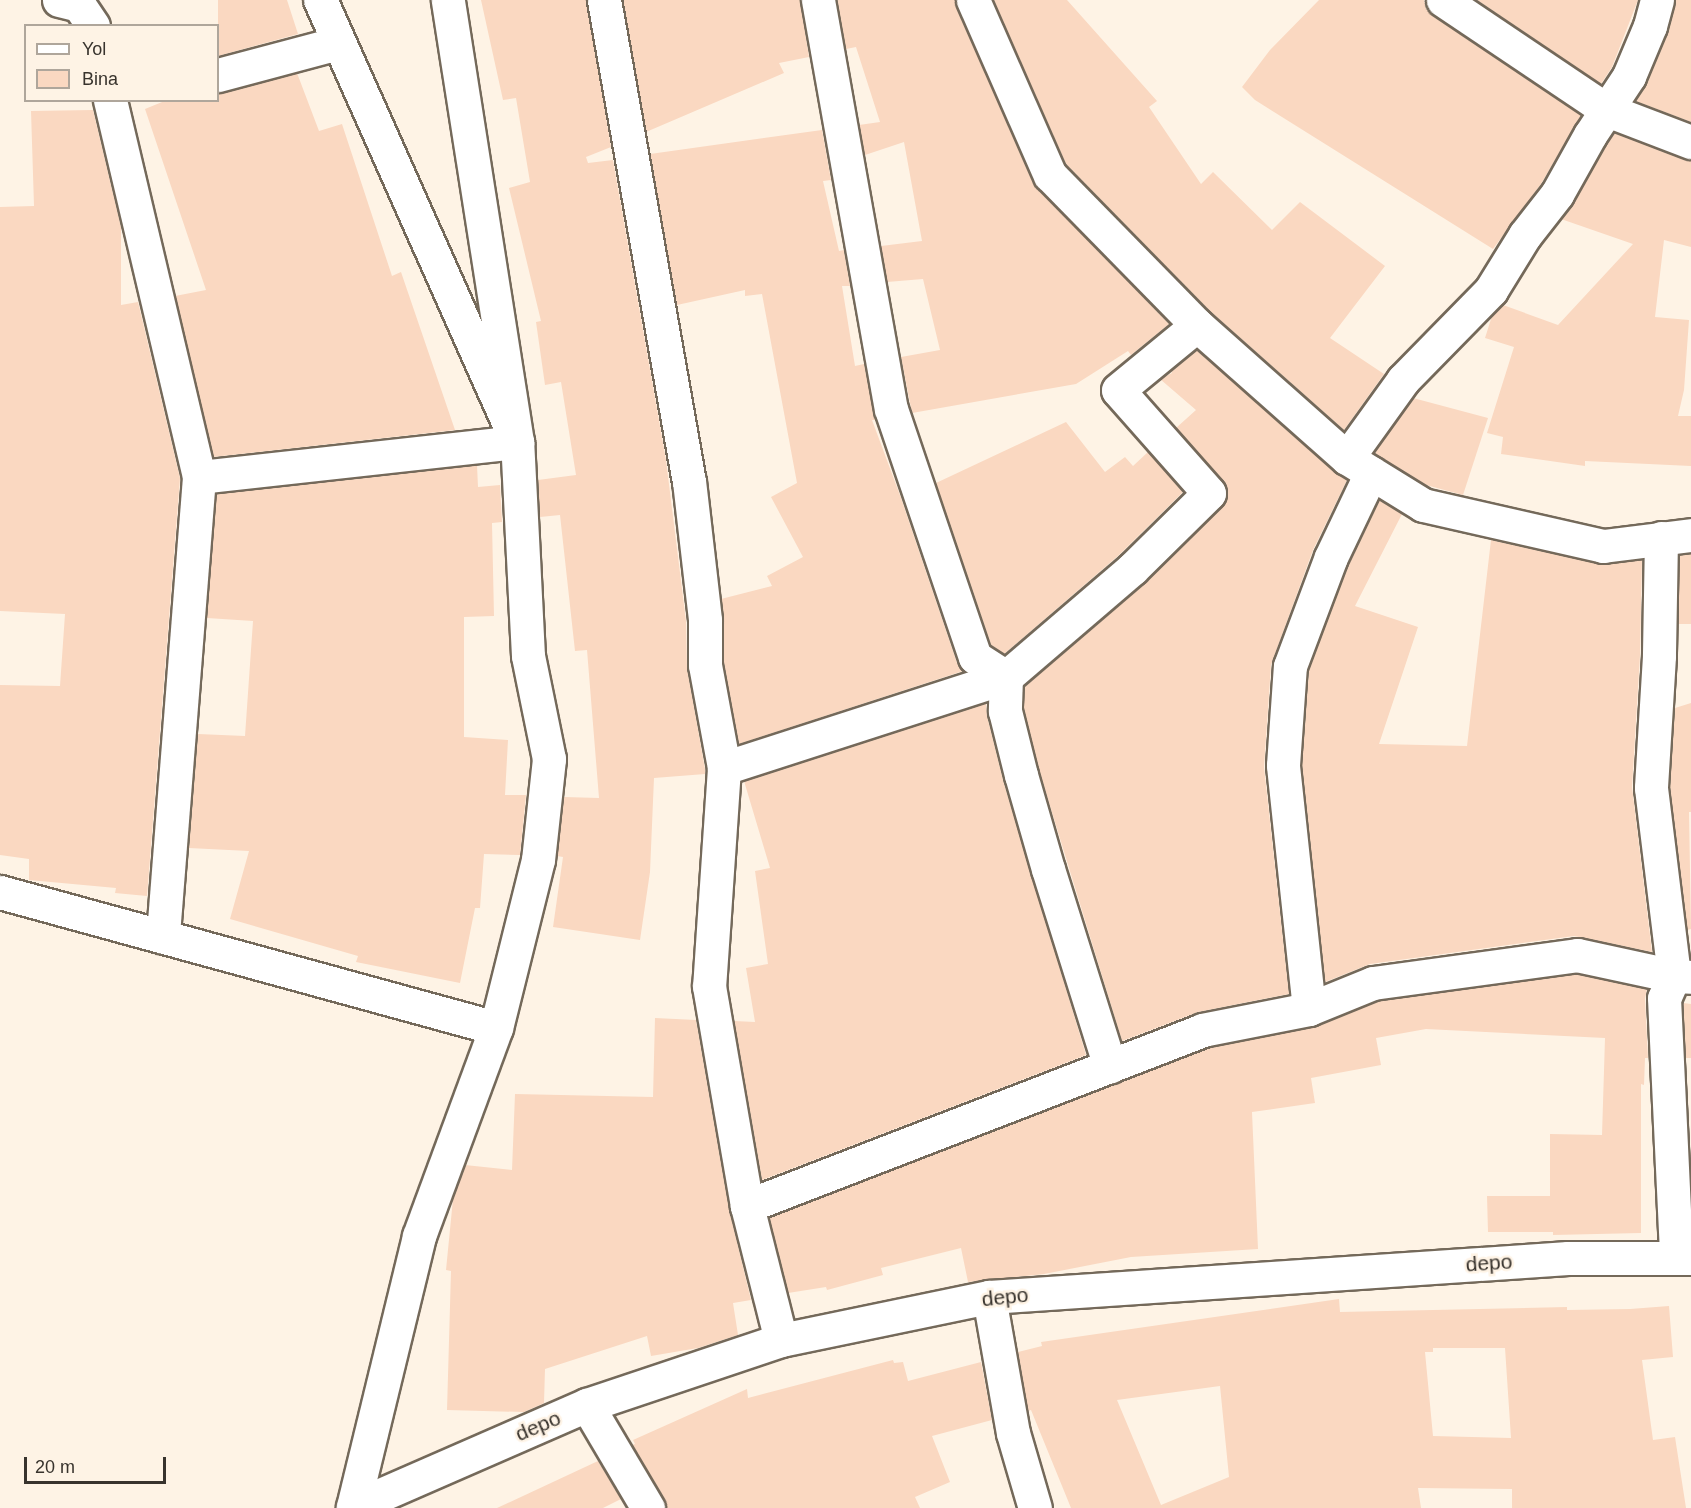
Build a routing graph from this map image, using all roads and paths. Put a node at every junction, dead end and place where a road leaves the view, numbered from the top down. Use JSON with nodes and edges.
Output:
{"nodes":[{"id":1,"x":59,"y":0,"type":"edge"},
{"id":2,"x":320,"y":0,"type":"edge"},
{"id":3,"x":448,"y":0,"type":"edge"},
{"id":4,"x":604,"y":0,"type":"edge"},
{"id":5,"x":818,"y":0,"type":"edge"},
{"id":6,"x":973,"y":0,"type":"edge"},
{"id":7,"x":1443,"y":0,"type":"edge"},
{"id":8,"x":1658,"y":0,"type":"edge"},
{"id":9,"x":92,"y":24,"type":"edge"},
{"id":10,"x":338,"y":42,"type":"junction"},
{"id":11,"x":219,"y":75,"type":"edge"},
{"id":12,"x":115,"y":102,"type":"edge"},
{"id":13,"x":1607,"y":110,"type":"junction"},
{"id":14,"x":1691,"y":142,"type":"edge"},
{"id":15,"x":1197,"y":325,"type":"junction"},
{"id":16,"x":517,"y":442,"type":"junction"},
{"id":17,"x":1359,"y":466,"type":"junction"},
{"id":18,"x":199,"y":477,"type":"junction"},
{"id":19,"x":1676,"y":537,"type":"edge"},
{"id":20,"x":1006,"y":677,"type":"junction"},
{"id":21,"x":724,"y":768,"type":"junction"},
{"id":22,"x":0,"y":892,"type":"edge"},
{"id":23,"x":163,"y":937,"type":"junction"},
{"id":24,"x":1683,"y":976,"type":"edge"},
{"id":25,"x":1309,"y":1009,"type":"junction"},
{"id":26,"x":496,"y":1029,"type":"junction"},
{"id":27,"x":1110,"y":1067,"type":"junction"},
{"id":28,"x":747,"y":1206,"type":"junction"},
{"id":29,"x":1684,"y":1257,"type":"edge"},
{"id":30,"x":988,"y":1297,"type":"junction"},
{"id":31,"x":781,"y":1340,"type":"junction"},
{"id":32,"x":587,"y":1405,"type":"junction"},
{"id":33,"x":353,"y":1507,"type":"edge"},
{"id":34,"x":648,"y":1508,"type":"edge"},
{"id":35,"x":1035,"y":1508,"type":"edge"}],
"edges":[{"from":1,"to":9,"type":"street"},
{"from":2,"to":10,"type":"street"},
{"from":3,"to":16,"type":"street"},
{"from":4,"to":21,"type":"street"},
{"from":5,"to":20,"type":"street"},
{"from":6,"to":15,"type":"street"},
{"from":7,"to":13,"type":"street"},
{"from":8,"to":13,"type":"street"},
{"from":10,"to":11,"type":"street"},
{"from":10,"to":16,"type":"street"},
{"from":12,"to":18,"type":"street"},
{"from":13,"to":14,"type":"street"},
{"from":13,"to":17,"type":"street"},
{"from":15,"to":17,"type":"street"},
{"from":15,"to":20,"type":"street"},
{"from":16,"to":18,"type":"street"},
{"from":16,"to":26,"type":"street"},
{"from":17,"to":19,"type":"street"},
{"from":17,"to":25,"type":"street"},
{"from":18,"to":23,"type":"street"},
{"from":19,"to":24,"type":"street"},
{"from":20,"to":21,"type":"street"},
{"from":20,"to":27,"type":"street"},
{"from":21,"to":28,"type":"street"},
{"from":22,"to":23,"type":"street"},
{"from":23,"to":26,"type":"street"},
{"from":24,"to":25,"type":"street"},
{"from":24,"to":29,"type":"street"},
{"from":25,"to":27,"type":"street"},
{"from":26,"to":33,"type":"street"},
{"from":27,"to":28,"type":"street"},
{"from":28,"to":31,"type":"street"},
{"from":29,"to":30,"type":"street","name":"depo"},
{"from":30,"to":31,"type":"street","name":"depo"},
{"from":30,"to":35,"type":"street"},
{"from":31,"to":32,"type":"street","name":"depo"},
{"from":32,"to":33,"type":"street","name":"depo"},
{"from":32,"to":34,"type":"street"}]}
